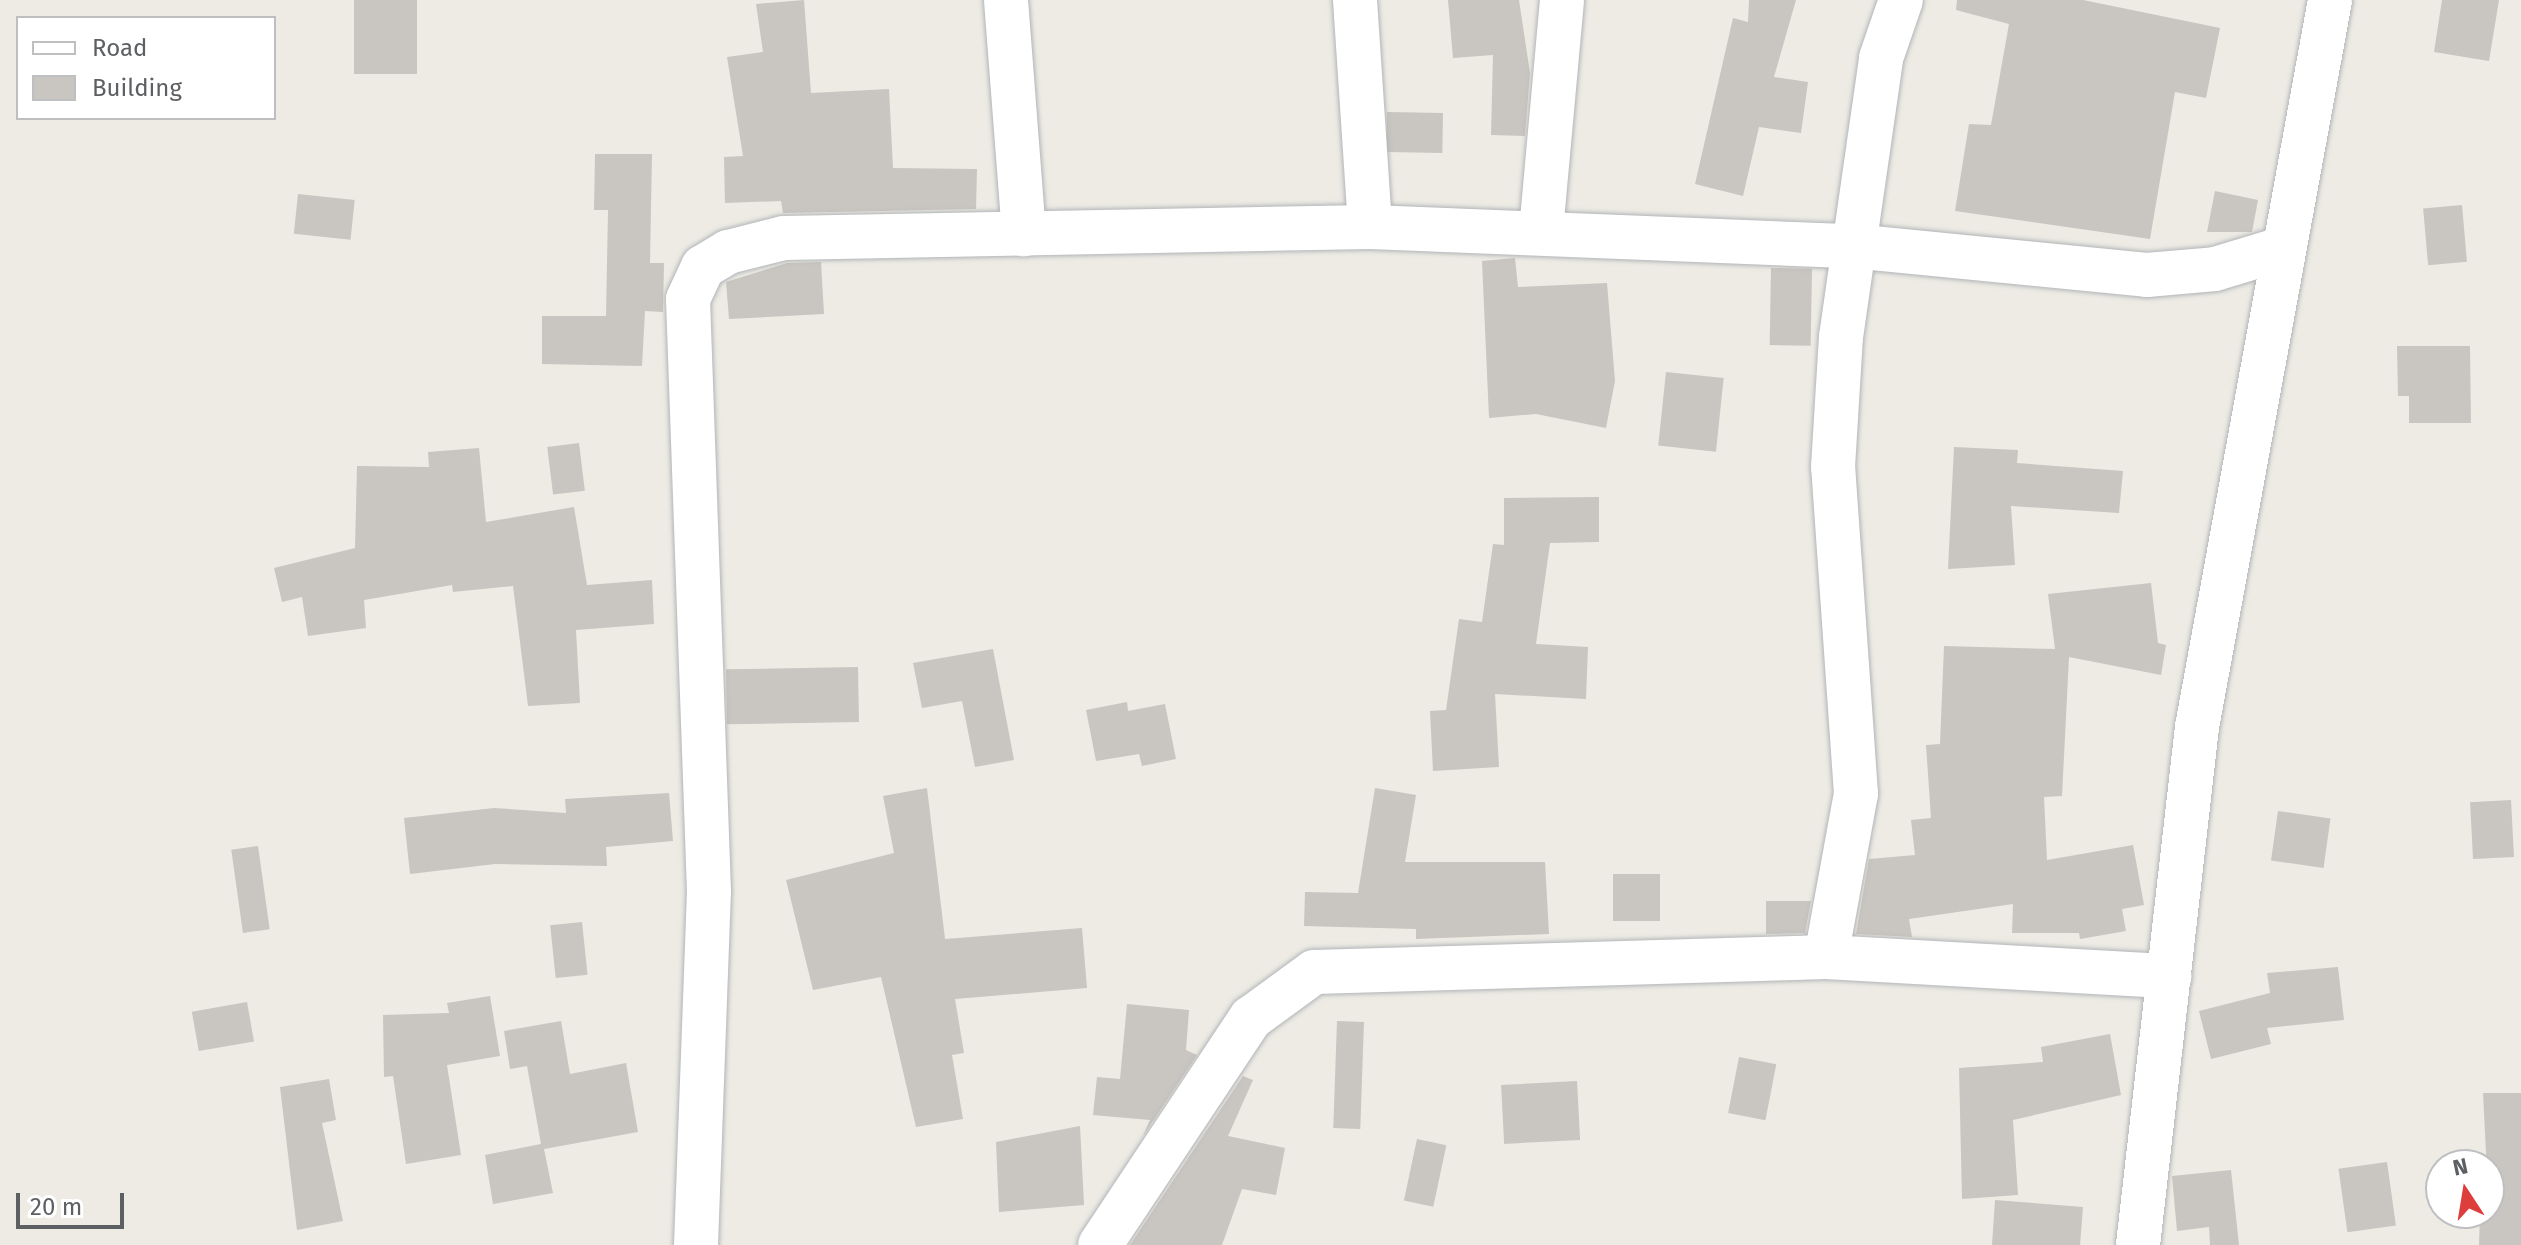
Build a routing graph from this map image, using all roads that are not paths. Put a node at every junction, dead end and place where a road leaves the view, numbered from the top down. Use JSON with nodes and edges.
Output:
{"nodes":[{"id":1,"x":1006,"y":0,"type":"edge"},
{"id":2,"x":1355,"y":0,"type":"edge"},
{"id":3,"x":1562,"y":0,"type":"edge"},
{"id":4,"x":1901,"y":0,"type":"edge"},
{"id":5,"x":2330,"y":0,"type":"edge"},
{"id":6,"x":1370,"y":227,"type":"junction"},
{"id":7,"x":1541,"y":231,"type":"junction"},
{"id":8,"x":1024,"y":234,"type":"junction"},
{"id":9,"x":1852,"y":246,"type":"junction"},
{"id":10,"x":2281,"y":249,"type":"junction"},
{"id":11,"x":1826,"y":957,"type":"junction"},
{"id":12,"x":2169,"y":976,"type":"junction"},
{"id":13,"x":696,"y":1245,"type":"edge"},
{"id":14,"x":1100,"y":1245,"type":"edge"},
{"id":15,"x":2138,"y":1245,"type":"edge"}],
"edges":[{"from":1,"to":8,"type":"street"},
{"from":2,"to":6,"type":"street"},
{"from":3,"to":7,"type":"street"},
{"from":4,"to":9,"type":"street"},
{"from":5,"to":10,"type":"street"},
{"from":6,"to":7,"type":"street"},
{"from":6,"to":8,"type":"street"},
{"from":7,"to":9,"type":"street"},
{"from":8,"to":13,"type":"street"},
{"from":9,"to":10,"type":"street"},
{"from":9,"to":11,"type":"street"},
{"from":10,"to":12,"type":"street"},
{"from":11,"to":12,"type":"street"},
{"from":11,"to":14,"type":"street"},
{"from":12,"to":15,"type":"street"}]}
